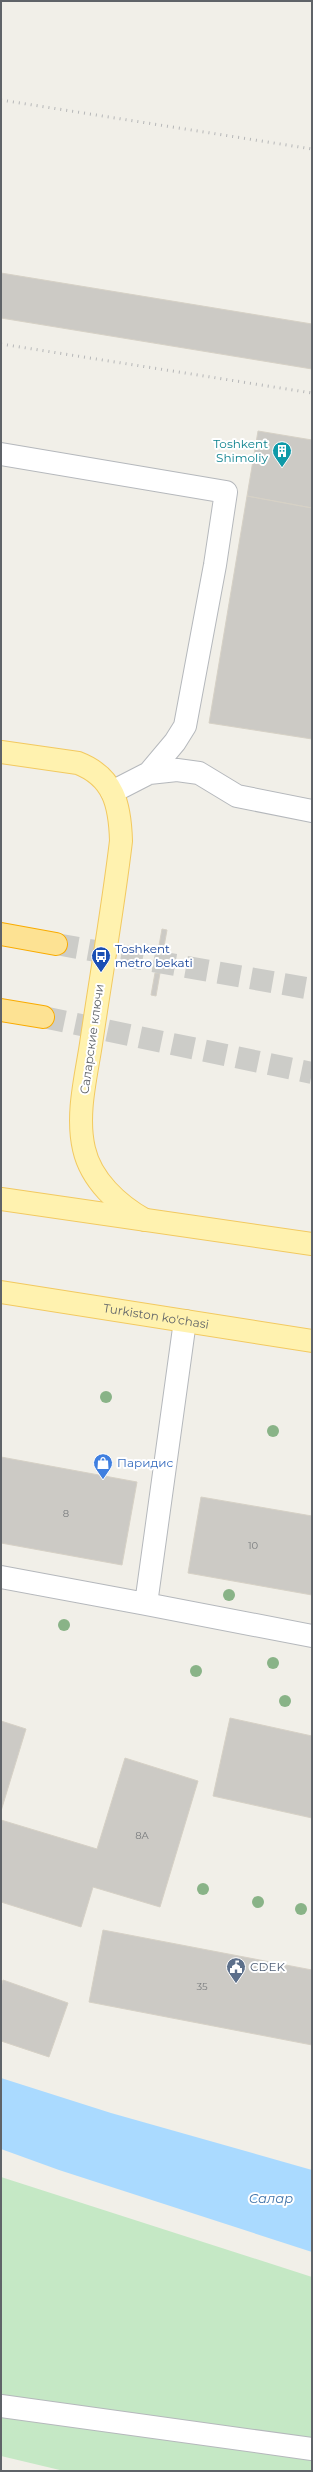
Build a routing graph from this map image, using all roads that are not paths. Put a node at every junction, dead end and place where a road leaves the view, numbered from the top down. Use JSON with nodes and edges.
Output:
{"nodes":[{"id":1,"x":1,"y":454,"type":"edge"},
{"id":2,"x":1,"y":752,"type":"edge"},
{"id":3,"x":149,"y":773,"type":"junction"},
{"id":4,"x":112,"y":792,"type":"junction"},
{"id":5,"x":312,"y":811,"type":"edge"},
{"id":6,"x":1,"y":934,"type":"edge"},
{"id":7,"x":56,"y":944,"type":"tunnel mouth"},
{"id":8,"x":1,"y":1010,"type":"edge"},
{"id":9,"x":43,"y":1018,"type":"tunnel mouth"},
{"id":10,"x":1,"y":1199,"type":"edge"},
{"id":11,"x":145,"y":1220,"type":"junction"},
{"id":12,"x":312,"y":1244,"type":"edge"},
{"id":13,"x":1,"y":1292,"type":"edge"},
{"id":14,"x":185,"y":1321,"type":"junction"},
{"id":15,"x":312,"y":1341,"type":"edge"},
{"id":16,"x":1,"y":1577,"type":"edge"},
{"id":17,"x":146,"y":1604,"type":"junction"},
{"id":18,"x":312,"y":1636,"type":"edge"},
{"id":19,"x":1,"y":2406,"type":"edge"},
{"id":20,"x":312,"y":2449,"type":"edge"}],
"edges":[{"from":1,"to":3,"type":"lane"},
{"from":2,"to":4,"type":"main road","name":"Саларские ключи"},
{"from":3,"to":4,"type":"lane"},
{"from":3,"to":5,"type":"lane"},
{"from":4,"to":11,"type":"main road","name":"Саларские ключи"},
{"from":6,"to":7,"type":"highway"},
{"from":8,"to":9,"type":"highway"},
{"from":10,"to":11,"type":"main road"},
{"from":11,"to":12,"type":"main road"},
{"from":13,"to":14,"type":"main road","name":"Turkiston ko'chasi"},
{"from":14,"to":15,"type":"main road","name":"Turkiston ko'chasi"},
{"from":14,"to":17,"type":"lane"},
{"from":16,"to":17,"type":"lane"},
{"from":17,"to":18,"type":"lane"},
{"from":19,"to":20,"type":"lane"}]}
